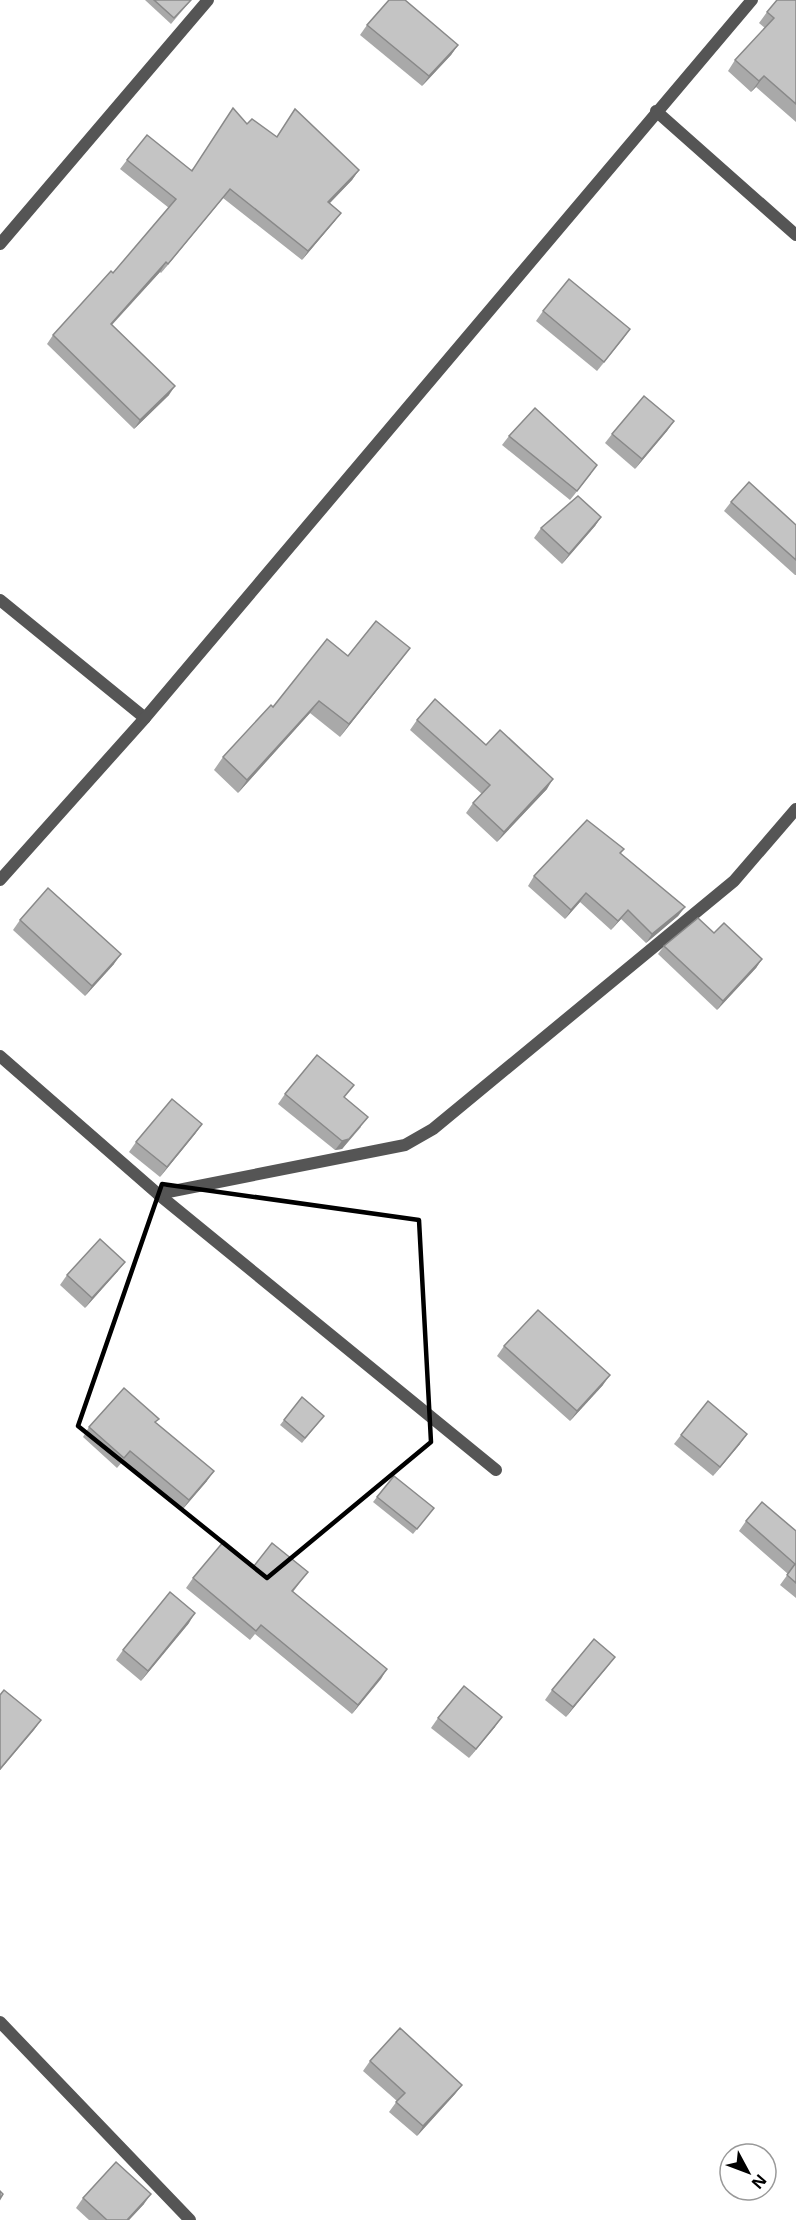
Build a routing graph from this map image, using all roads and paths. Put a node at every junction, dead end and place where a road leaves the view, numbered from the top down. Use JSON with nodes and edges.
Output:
{"nodes":[{"id":1,"x":208,"y":0,"type":"edge"},
{"id":2,"x":752,"y":0,"type":"edge"},
{"id":3,"x":656,"y":111,"type":"junction"},
{"id":4,"x":796,"y":236,"type":"edge"},
{"id":5,"x":0,"y":244,"type":"edge"},
{"id":6,"x":0,"y":600,"type":"edge"},
{"id":7,"x":145,"y":718,"type":"junction"},
{"id":8,"x":796,"y":808,"type":"edge"},
{"id":9,"x":0,"y":880,"type":"edge"},
{"id":10,"x":0,"y":1056,"type":"edge"},
{"id":11,"x":158,"y":1194,"type":"junction"},
{"id":12,"x":496,"y":1470,"type":"dead end"},
{"id":13,"x":0,"y":2022,"type":"edge"},
{"id":14,"x":190,"y":2220,"type":"edge"}],
"edges":[{"from":1,"to":5,"type":"street"},
{"from":2,"to":3,"type":"street"},
{"from":3,"to":4,"type":"street"},
{"from":3,"to":7,"type":"street"},
{"from":6,"to":7,"type":"street"},
{"from":7,"to":9,"type":"street"},
{"from":8,"to":11,"type":"street"},
{"from":10,"to":11,"type":"street"},
{"from":11,"to":12,"type":"street"},
{"from":13,"to":14,"type":"street"}]}
